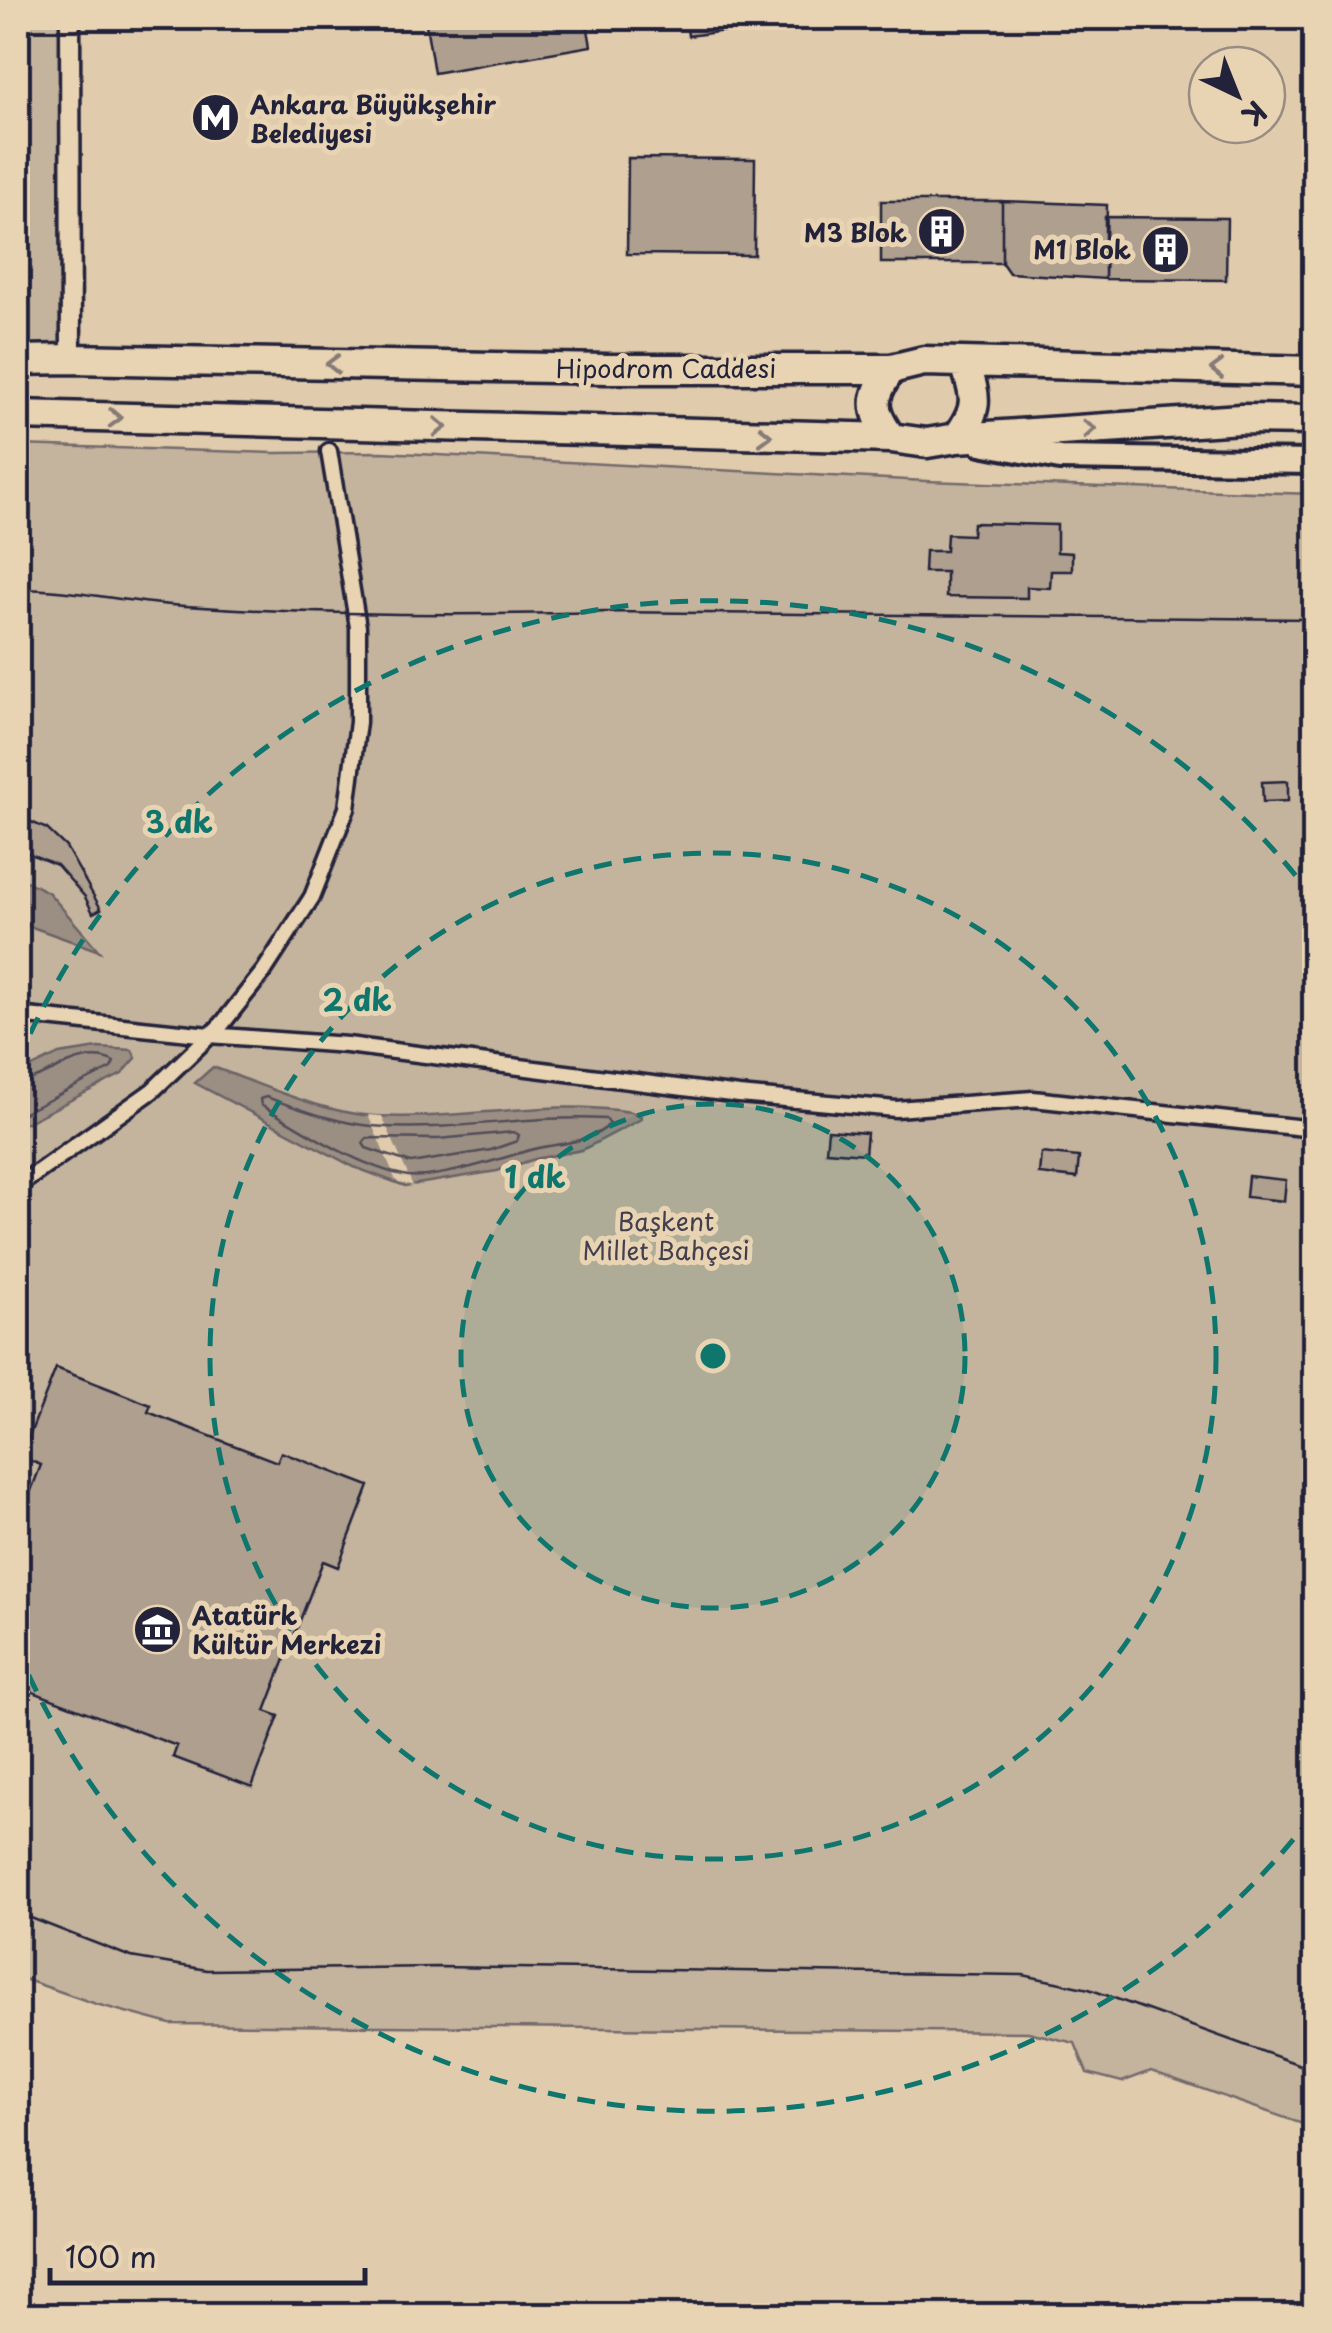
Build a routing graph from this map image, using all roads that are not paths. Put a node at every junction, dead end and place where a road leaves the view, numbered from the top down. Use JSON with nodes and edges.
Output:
{"nodes":[{"id":1,"x":70,"y":18,"type":"edge"},
{"id":2,"x":71,"y":358,"type":"junction"},
{"id":3,"x":18,"y":360,"type":"edge"},
{"id":4,"x":965,"y":364,"type":"junction"},
{"id":5,"x":890,"y":369,"type":"junction"},
{"id":6,"x":1314,"y":371,"type":"edge"},
{"id":7,"x":18,"y":416,"type":"edge"},
{"id":8,"x":1314,"y":420,"type":"edge"},
{"id":9,"x":891,"y":438,"type":"junction"},
{"id":10,"x":958,"y":438,"type":"junction"},
{"id":11,"x":329,"y":452,"type":"dead end"},
{"id":12,"x":1314,"y":462,"type":"edge"},
{"id":13,"x":18,"y":1014,"type":"edge"},
{"id":14,"x":209,"y":1035,"type":"junction"},
{"id":15,"x":1314,"y":1129,"type":"edge"},
{"id":16,"x":18,"y":1186,"type":"edge"}],
"edges":[{"from":1,"to":2,"type":"street"},
{"from":2,"to":3,"type":"main road","name":"Hipodrom Caddesi"},
{"from":5,"to":2,"type":"main road","name":"Hipodrom Caddesi","one_way":true},
{"from":4,"to":5,"type":"main road","name":"Hipodrom Caddesi"},
{"from":6,"to":4,"type":"main road","name":"Hipodrom Caddesi","one_way":true},
{"from":4,"to":10,"type":"main road"},
{"from":5,"to":9,"type":"main road"},
{"from":7,"to":9,"type":"main road","one_way":true},
{"from":10,"to":8,"type":"main road","one_way":true},
{"from":9,"to":10,"type":"main road"},
{"from":10,"to":12,"type":"street"},
{"from":11,"to":14,"type":"street"},
{"from":13,"to":14,"type":"street"},
{"from":14,"to":15,"type":"street"},
{"from":14,"to":16,"type":"street"}]}
